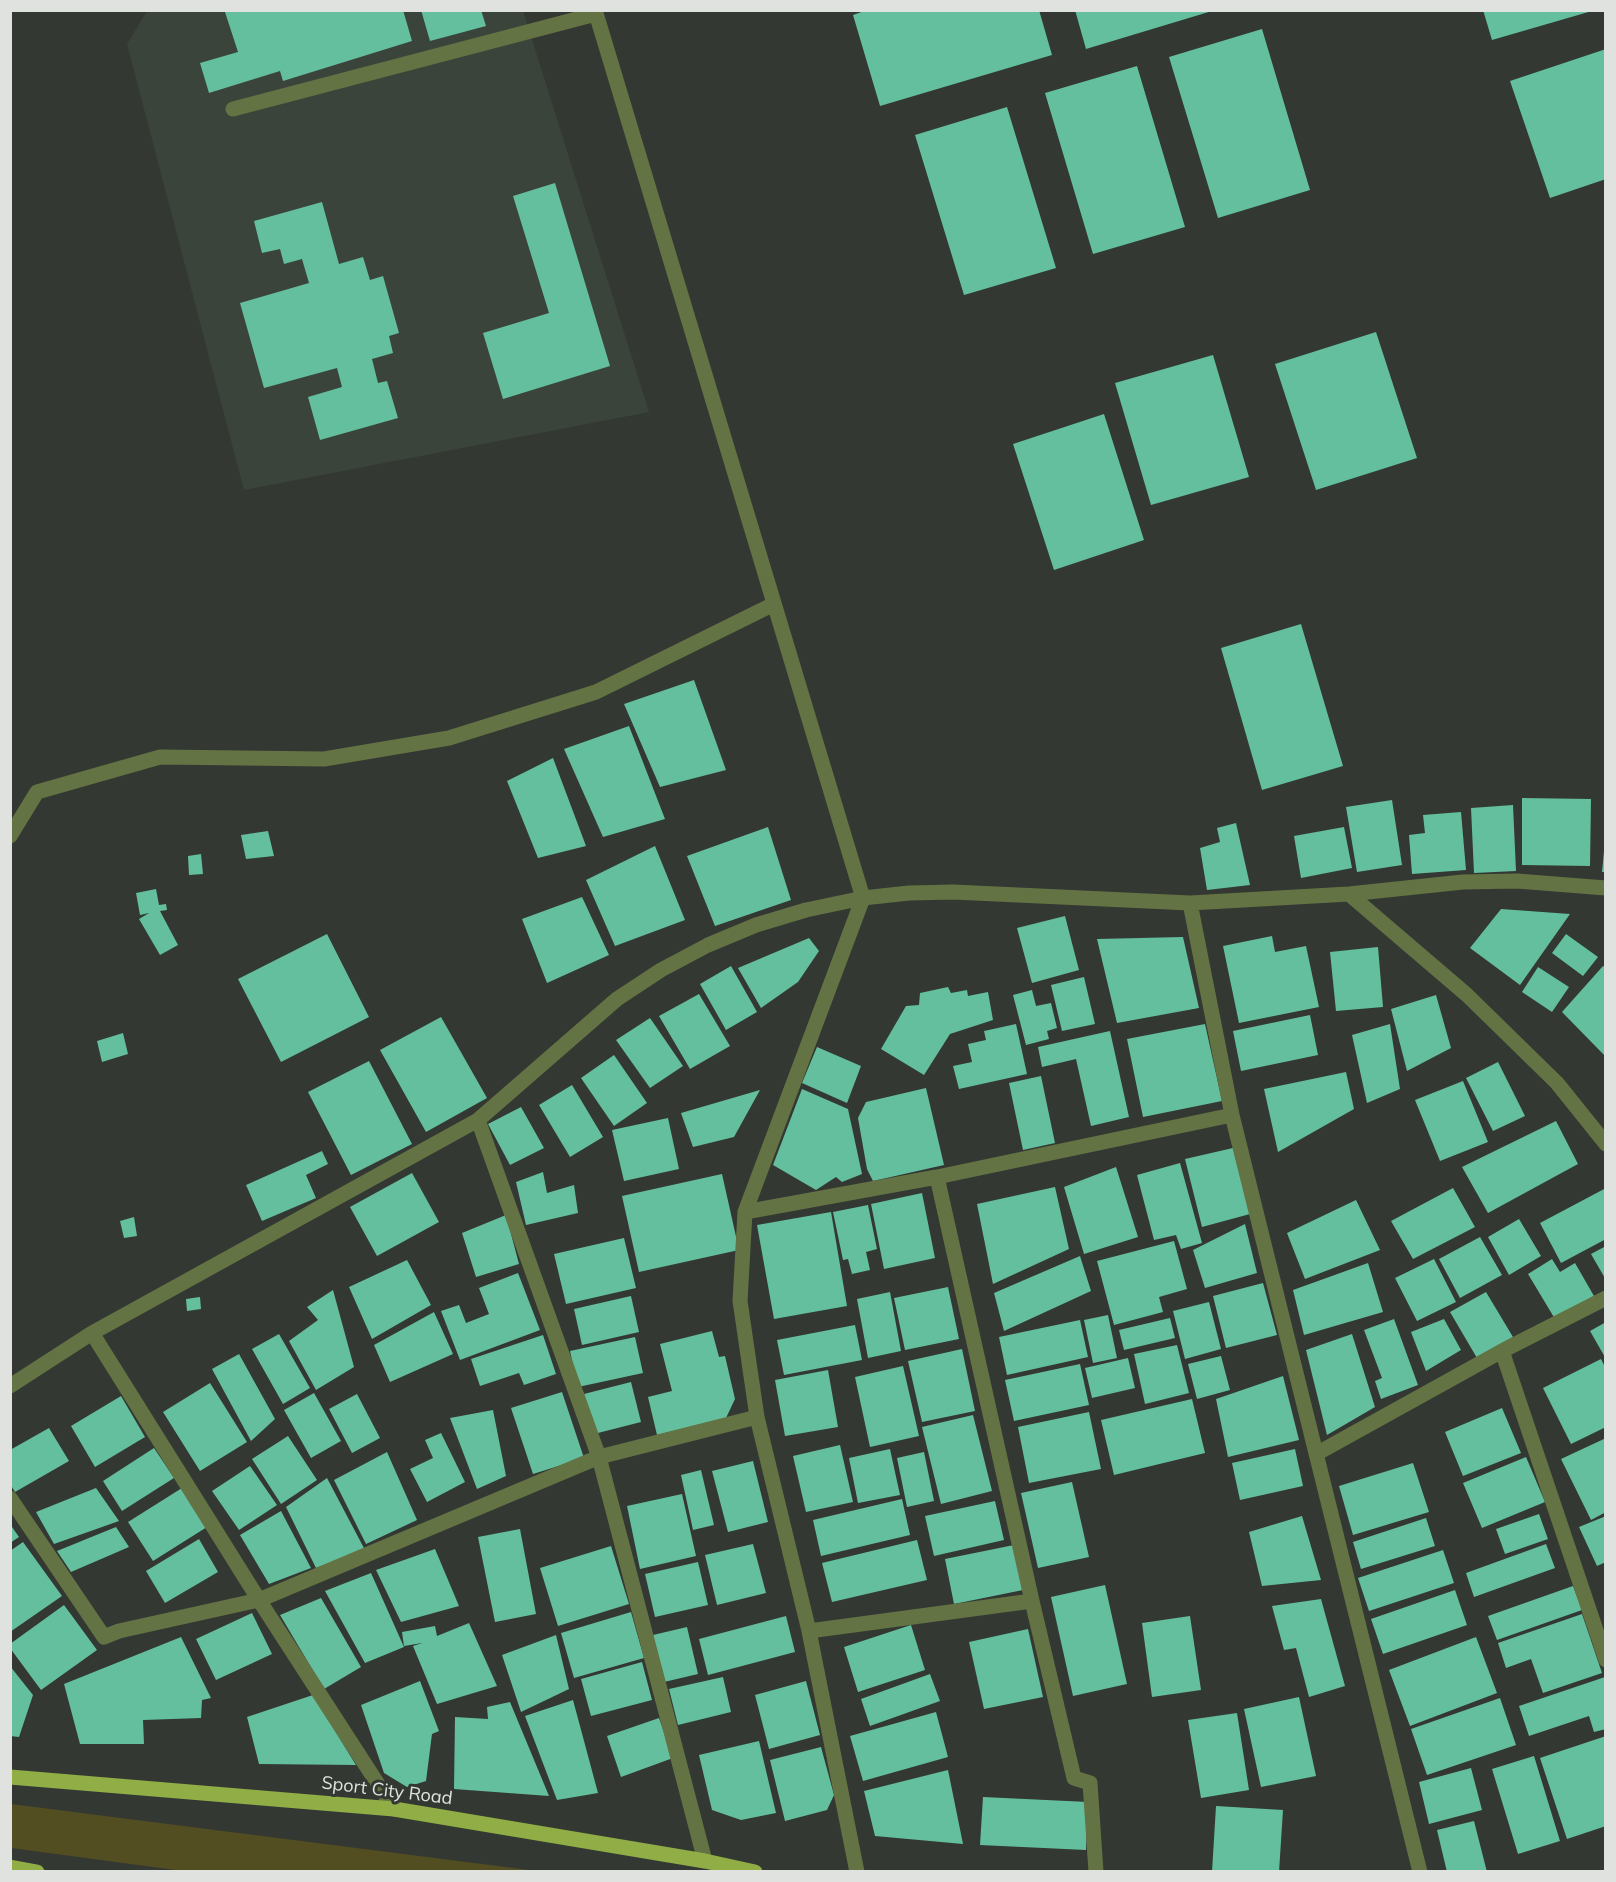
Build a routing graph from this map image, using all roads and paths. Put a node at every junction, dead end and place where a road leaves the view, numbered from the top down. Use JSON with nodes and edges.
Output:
{"nodes":[{"id":1,"x":596,"y":12,"type":"edge"},
{"id":2,"x":232,"y":109,"type":"dead end"},
{"id":3,"x":774,"y":604,"type":"junction"},
{"id":4,"x":10,"y":836,"type":"edge"},
{"id":5,"x":1605,"y":888,"type":"edge"},
{"id":6,"x":1349,"y":894,"type":"junction"},
{"id":7,"x":863,"y":898,"type":"junction"},
{"id":8,"x":1190,"y":903,"type":"junction"},
{"id":9,"x":1232,"y":1115,"type":"junction"},
{"id":10,"x":478,"y":1120,"type":"junction"},
{"id":11,"x":1605,"y":1144,"type":"edge"},
{"id":12,"x":937,"y":1177,"type":"junction"},
{"id":13,"x":745,"y":1212,"type":"junction"},
{"id":14,"x":1605,"y":1298,"type":"edge"},
{"id":15,"x":92,"y":1333,"type":"junction"},
{"id":16,"x":1502,"y":1351,"type":"junction"},
{"id":17,"x":10,"y":1386,"type":"edge"},
{"id":18,"x":757,"y":1416,"type":"junction"},
{"id":19,"x":1316,"y":1455,"type":"junction"},
{"id":20,"x":599,"y":1457,"type":"junction"},
{"id":21,"x":10,"y":1498,"type":"edge"},
{"id":22,"x":259,"y":1600,"type":"junction"},
{"id":23,"x":1032,"y":1601,"type":"junction"},
{"id":24,"x":809,"y":1631,"type":"junction"},
{"id":25,"x":1605,"y":1660,"type":"edge"},
{"id":26,"x":10,"y":1777,"type":"edge"},
{"id":27,"x":394,"y":1809,"type":"junction"},
{"id":28,"x":705,"y":1861,"type":"junction"},
{"id":29,"x":10,"y":1867,"type":"edge"},
{"id":30,"x":37,"y":1872,"type":"edge"},
{"id":31,"x":755,"y":1872,"type":"edge"},
{"id":32,"x":857,"y":1872,"type":"edge"},
{"id":33,"x":1096,"y":1872,"type":"edge"},
{"id":34,"x":1420,"y":1872,"type":"edge"}],
"edges":[{"from":1,"to":2,"type":"street"},
{"from":1,"to":3,"type":"street"},
{"from":3,"to":4,"type":"street"},
{"from":3,"to":7,"type":"street"},
{"from":5,"to":6,"type":"street"},
{"from":6,"to":8,"type":"street"},
{"from":6,"to":11,"type":"street"},
{"from":7,"to":8,"type":"street"},
{"from":7,"to":10,"type":"street"},
{"from":7,"to":13,"type":"street"},
{"from":8,"to":9,"type":"street"},
{"from":9,"to":12,"type":"street"},
{"from":9,"to":19,"type":"street"},
{"from":10,"to":15,"type":"street"},
{"from":10,"to":20,"type":"street"},
{"from":12,"to":13,"type":"street"},
{"from":12,"to":23,"type":"street"},
{"from":13,"to":18,"type":"street"},
{"from":14,"to":16,"type":"street"},
{"from":15,"to":17,"type":"street"},
{"from":15,"to":22,"type":"street"},
{"from":16,"to":19,"type":"street"},
{"from":16,"to":25,"type":"street"},
{"from":18,"to":20,"type":"street"},
{"from":18,"to":24,"type":"street"},
{"from":19,"to":34,"type":"street"},
{"from":20,"to":22,"type":"street"},
{"from":20,"to":28,"type":"street"},
{"from":21,"to":22,"type":"street"},
{"from":22,"to":27,"type":"street"},
{"from":23,"to":24,"type":"street"},
{"from":23,"to":33,"type":"street"},
{"from":24,"to":32,"type":"street"},
{"from":26,"to":27,"type":"main road","name":"Sport City Road"},
{"from":27,"to":28,"type":"main road","name":"Sport City Road"},
{"from":28,"to":31,"type":"main road","name":"Sport City Road"},
{"from":29,"to":30,"type":"main road"}]}
